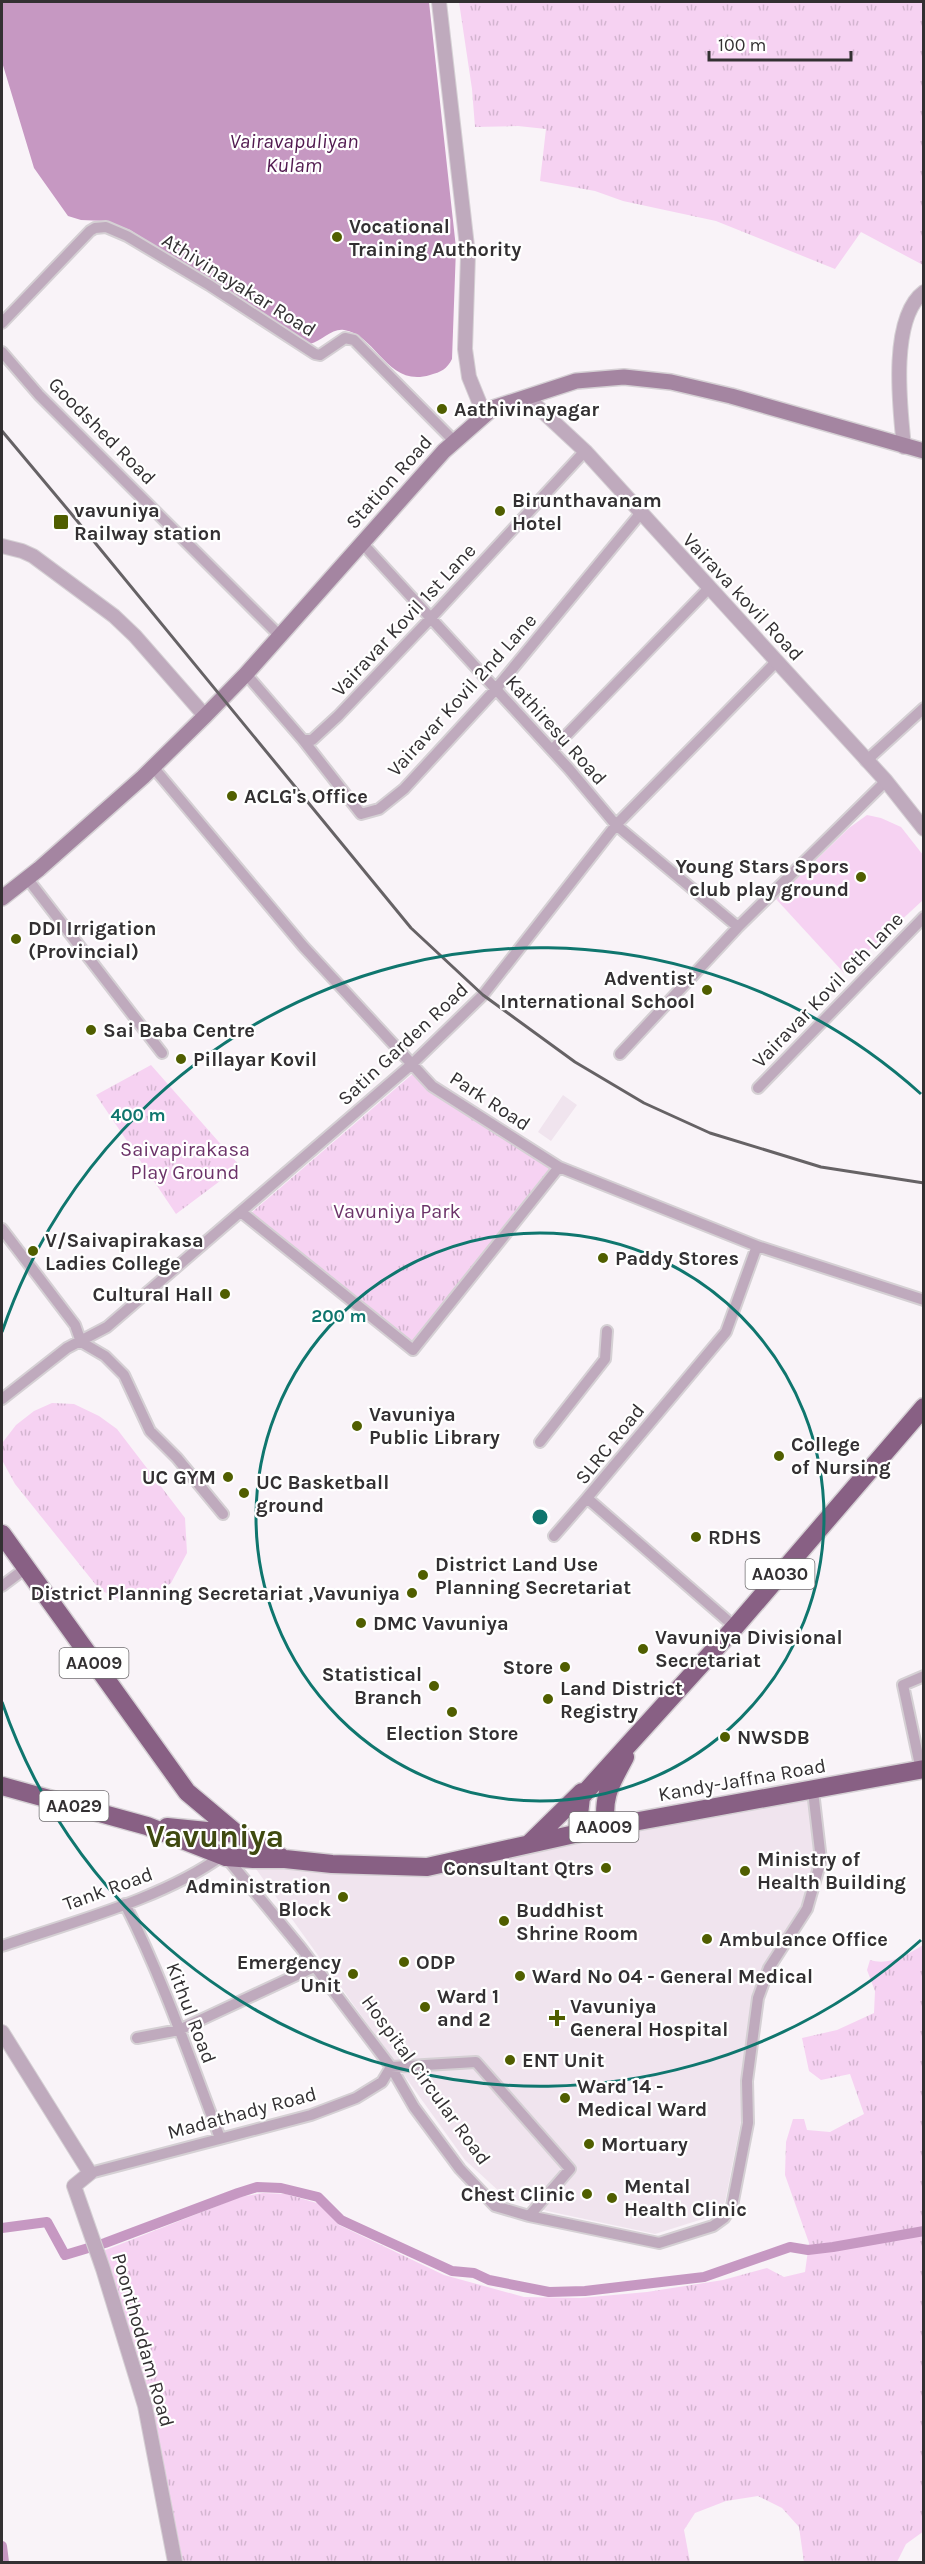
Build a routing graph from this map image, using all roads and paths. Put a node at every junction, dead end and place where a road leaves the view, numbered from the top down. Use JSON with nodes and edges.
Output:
{"nodes":[{"id":1,"x":439,"y":2,"type":"edge"},
{"id":2,"x":924,"y":292,"type":"edge"},
{"id":3,"x":2,"y":323,"type":"edge"},
{"id":4,"x":2,"y":352,"type":"edge"},
{"id":5,"x":526,"y":397,"type":"junction"},
{"id":6,"x":484,"y":414,"type":"junction"},
{"id":7,"x":454,"y":441,"type":"junction"},
{"id":8,"x":904,"y":447,"type":"junction"},
{"id":9,"x":585,"y":451,"type":"junction"},
{"id":10,"x":924,"y":451,"type":"edge"},
{"id":11,"x":640,"y":514,"type":"junction"},
{"id":12,"x":362,"y":543,"type":"junction"},
{"id":13,"x":2,"y":546,"type":"edge"},
{"id":14,"x":709,"y":588,"type":"junction"},
{"id":15,"x":430,"y":619,"type":"junction"},
{"id":16,"x":280,"y":636,"type":"junction"},
{"id":17,"x":776,"y":662,"type":"junction"},
{"id":18,"x":246,"y":674,"type":"junction"},
{"id":19,"x":495,"y":690,"type":"junction"},
{"id":20,"x":924,"y":708,"type":"edge"},
{"id":21,"x":205,"y":716,"type":"junction"},
{"id":22,"x":303,"y":740,"type":"junction"},
{"id":23,"x":552,"y":750,"type":"junction"},
{"id":24,"x":866,"y":761,"type":"junction"},
{"id":25,"x":153,"y":767,"type":"junction"},
{"id":26,"x":886,"y":781,"type":"junction"},
{"id":27,"x":616,"y":825,"type":"junction"},
{"id":28,"x":924,"y":829,"type":"edge"},
{"id":29,"x":27,"y":878,"type":"junction"},
{"id":30,"x":2,"y":898,"type":"edge"},
{"id":31,"x":924,"y":917,"type":"edge"},
{"id":32,"x":738,"y":927,"type":"junction"},
{"id":33,"x":162,"y":1053,"type":"dead end"},
{"id":34,"x":620,"y":1054,"type":"dead end"},
{"id":35,"x":412,"y":1064,"type":"junction"},
{"id":36,"x":758,"y":1088,"type":"dead end"},
{"id":37,"x":559,"y":1167,"type":"junction"},
{"id":38,"x":241,"y":1212,"type":"junction"},
{"id":39,"x":2,"y":1229,"type":"edge"},
{"id":40,"x":757,"y":1246,"type":"junction"},
{"id":41,"x":924,"y":1300,"type":"edge"},
{"id":42,"x":607,"y":1331,"type":"dead end"},
{"id":43,"x":81,"y":1342,"type":"junction"},
{"id":44,"x":2,"y":1399,"type":"edge"},
{"id":45,"x":924,"y":1407,"type":"edge"},
{"id":46,"x":540,"y":1442,"type":"dead end"},
{"id":47,"x":587,"y":1498,"type":"junction"},
{"id":48,"x":223,"y":1514,"type":"dead end"},
{"id":49,"x":2,"y":1534,"type":"edge"},
{"id":50,"x":555,"y":1536,"type":"dead end"},
{"id":51,"x":26,"y":1568,"type":"junction"},
{"id":52,"x":2,"y":1586,"type":"edge"},
{"id":53,"x":735,"y":1627,"type":"junction"},
{"id":54,"x":924,"y":1676,"type":"edge"},
{"id":55,"x":634,"y":1740,"type":"junction"},
{"id":56,"x":922,"y":1770,"type":"edge"},
{"id":57,"x":603,"y":1771,"type":"junction"},
{"id":58,"x":2,"y":1786,"type":"edge"},
{"id":59,"x":813,"y":1791,"type":"junction"},
{"id":60,"x":190,"y":1798,"type":"junction"},
{"id":61,"x":147,"y":1826,"type":"junction"},
{"id":62,"x":606,"y":1827,"type":"junction"},
{"id":63,"x":182,"y":1828,"type":"junction"},
{"id":64,"x":209,"y":1832,"type":"junction"},
{"id":65,"x":577,"y":1833,"type":"junction"},
{"id":66,"x":237,"y":1834,"type":"junction"},
{"id":67,"x":527,"y":1845,"type":"junction"},
{"id":68,"x":225,"y":1856,"type":"junction"},
{"id":69,"x":245,"y":1859,"type":"junction"},
{"id":70,"x":285,"y":1859,"type":"junction"},
{"id":71,"x":256,"y":1891,"type":"junction"},
{"id":72,"x":125,"y":1904,"type":"junction"},
{"id":73,"x":2,"y":1946,"type":"edge"},
{"id":74,"x":314,"y":1967,"type":"junction"},
{"id":75,"x":180,"y":2030,"type":"junction"},
{"id":76,"x":2,"y":2032,"type":"edge"},
{"id":77,"x":137,"y":2038,"type":"dead end"},
{"id":78,"x":391,"y":2067,"type":"junction"},
{"id":79,"x":220,"y":2138,"type":"junction"},
{"id":80,"x":90,"y":2173,"type":"junction"},
{"id":81,"x":529,"y":2216,"type":"junction"},
{"id":82,"x":175,"y":2562,"type":"edge"}],
"edges":[{"from":1,"to":6,"type":"street"},
{"from":2,"to":8,"type":"street"},
{"from":3,"to":7,"type":"street","name":"Athivinayakar Road"},
{"from":4,"to":16,"type":"street","name":"Goodshed Road"},
{"from":5,"to":6,"type":"main road","name":"Station Road"},
{"from":5,"to":8,"type":"main road","name":"Station Road"},
{"from":5,"to":9,"type":"street","name":"Vairava kovil Road"},
{"from":6,"to":7,"type":"main road","name":"Station Road"},
{"from":7,"to":12,"type":"main road","name":"Station Road"},
{"from":8,"to":10,"type":"main road","name":"Station Road"},
{"from":9,"to":11,"type":"street","name":"Vairava kovil Road"},
{"from":9,"to":15,"type":"street","name":"Vairavar Kovil 1st Lane"},
{"from":11,"to":14,"type":"street","name":"Vairava kovil Road"},
{"from":11,"to":19,"type":"street","name":"Vairavar Kovil 2nd Lane"},
{"from":12,"to":15,"type":"street","name":"Kathiresu Road"},
{"from":12,"to":16,"type":"main road","name":"Station Road"},
{"from":13,"to":21,"type":"street"},
{"from":14,"to":17,"type":"street","name":"Vairava kovil Road"},
{"from":14,"to":23,"type":"street"},
{"from":15,"to":19,"type":"street","name":"Kathiresu Road"},
{"from":15,"to":22,"type":"street","name":"Vairavar Kovil 1st Lane"},
{"from":16,"to":18,"type":"main road","name":"Station Road"},
{"from":17,"to":24,"type":"street","name":"Vairava kovil Road"},
{"from":17,"to":27,"type":"street","name":"Satin Garden Road"},
{"from":18,"to":21,"type":"main road","name":"Station Road"},
{"from":18,"to":22,"type":"street"},
{"from":19,"to":22,"type":"street","name":"Vairavar Kovil 2nd Lane"},
{"from":19,"to":23,"type":"street","name":"Kathiresu Road"},
{"from":20,"to":24,"type":"street"},
{"from":21,"to":25,"type":"main road","name":"Station Road"},
{"from":23,"to":27,"type":"street","name":"Kathiresu Road"},
{"from":24,"to":26,"type":"street","name":"Vairava kovil Road"},
{"from":25,"to":29,"type":"main road","name":"Station Road"},
{"from":25,"to":35,"type":"street","name":"Park Road"},
{"from":26,"to":28,"type":"street","name":"Vairava kovil Road"},
{"from":26,"to":32,"type":"street"},
{"from":27,"to":32,"type":"street","name":"Kathiresu Road"},
{"from":27,"to":35,"type":"street","name":"Satin Garden Road"},
{"from":29,"to":30,"type":"main road","name":"Station Road"},
{"from":29,"to":33,"type":"street"},
{"from":31,"to":36,"type":"street","name":"Vairavar Kovil 6th Lane"},
{"from":32,"to":34,"type":"street"},
{"from":35,"to":37,"type":"street","name":"Park Road"},
{"from":35,"to":38,"type":"street","name":"Satin Garden Road"},
{"from":37,"to":38,"type":"street"},
{"from":37,"to":40,"type":"street","name":"Park Road"},
{"from":38,"to":43,"type":"street","name":"Satin Garden Road"},
{"from":39,"to":43,"type":"street"},
{"from":40,"to":41,"type":"street","name":"Park Road"},
{"from":40,"to":47,"type":"street","name":"SLRC Road"},
{"from":42,"to":46,"type":"street"},
{"from":43,"to":44,"type":"street","name":"Satin Garden Road"},
{"from":43,"to":48,"type":"street"},
{"from":45,"to":53,"type":"highway","number":"AA030"},
{"from":47,"to":50,"type":"street"},
{"from":47,"to":53,"type":"street","name":"SLRC Road"},
{"from":49,"to":51,"type":"highway","number":"AA009"},
{"from":51,"to":52,"type":"street"},
{"from":51,"to":60,"type":"highway","number":"AA009"},
{"from":53,"to":55,"type":"highway","number":"AA030"},
{"from":54,"to":56,"type":"street"},
{"from":55,"to":57,"type":"highway","number":"AA030"},
{"from":55,"to":62,"type":"highway","number":"AA030"},
{"from":56,"to":59,"type":"highway","name":"Kandy-Jaffna Road","number":"AA009"},
{"from":57,"to":65,"type":"highway","number":"AA030"},
{"from":57,"to":67,"type":"highway"},
{"from":58,"to":61,"type":"highway","number":"AA029"},
{"from":59,"to":62,"type":"highway","name":"Kandy-Jaffna Road","number":"AA009"},
{"from":59,"to":81,"type":"street","name":"Hospital Circular Road"},
{"from":60,"to":63,"type":"highway"},
{"from":60,"to":64,"type":"highway","number":"AA009"},
{"from":60,"to":66,"type":"highway","number":"AA009"},
{"from":61,"to":63,"type":"highway","number":"AA029"},
{"from":61,"to":68,"type":"highway","number":"AA029"},
{"from":62,"to":65,"type":"highway","name":"Kandy-Jaffna Road","number":"AA009"},
{"from":63,"to":64,"type":"highway","number":"AA029"},
{"from":64,"to":66,"type":"highway","number":"AA029"},
{"from":64,"to":68,"type":"highway","number":"AA009"},
{"from":65,"to":67,"type":"highway","name":"Kandy-Jaffna Road","number":"AA009"},
{"from":66,"to":69,"type":"highway","name":"Hospital Circular Road"},
{"from":66,"to":70,"type":"highway","name":"Kandy-Jaffna Road","number":"AA009"},
{"from":67,"to":70,"type":"highway","name":"Kandy-Jaffna Road","number":"AA009"},
{"from":68,"to":69,"type":"highway","name":"Kandy-Jaffna Road","number":"AA009"},
{"from":68,"to":71,"type":"street","name":"Hospital Circular Road"},
{"from":68,"to":72,"type":"street","name":"Tank Road"},
{"from":69,"to":70,"type":"highway","name":"Kandy-Jaffna Road","number":"AA009"},
{"from":69,"to":71,"type":"street","name":"Hospital Circular Road"},
{"from":71,"to":74,"type":"street","name":"Hospital Circular Road"},
{"from":72,"to":73,"type":"street","name":"Tank Road"},
{"from":72,"to":75,"type":"street","name":"Kithul Road"},
{"from":74,"to":75,"type":"street"},
{"from":74,"to":78,"type":"street","name":"Hospital Circular Road"},
{"from":75,"to":77,"type":"street"},
{"from":75,"to":79,"type":"street","name":"Kithul Road"},
{"from":76,"to":80,"type":"street"},
{"from":78,"to":79,"type":"street","name":"Madathady Road"},
{"from":78,"to":81,"type":"street","name":"Hospital Circular Road"},
{"from":78,"to":81,"type":"street"},
{"from":79,"to":80,"type":"street","name":"Madathady Road"},
{"from":80,"to":82,"type":"street","name":"Poonthoddam Road"}]}
